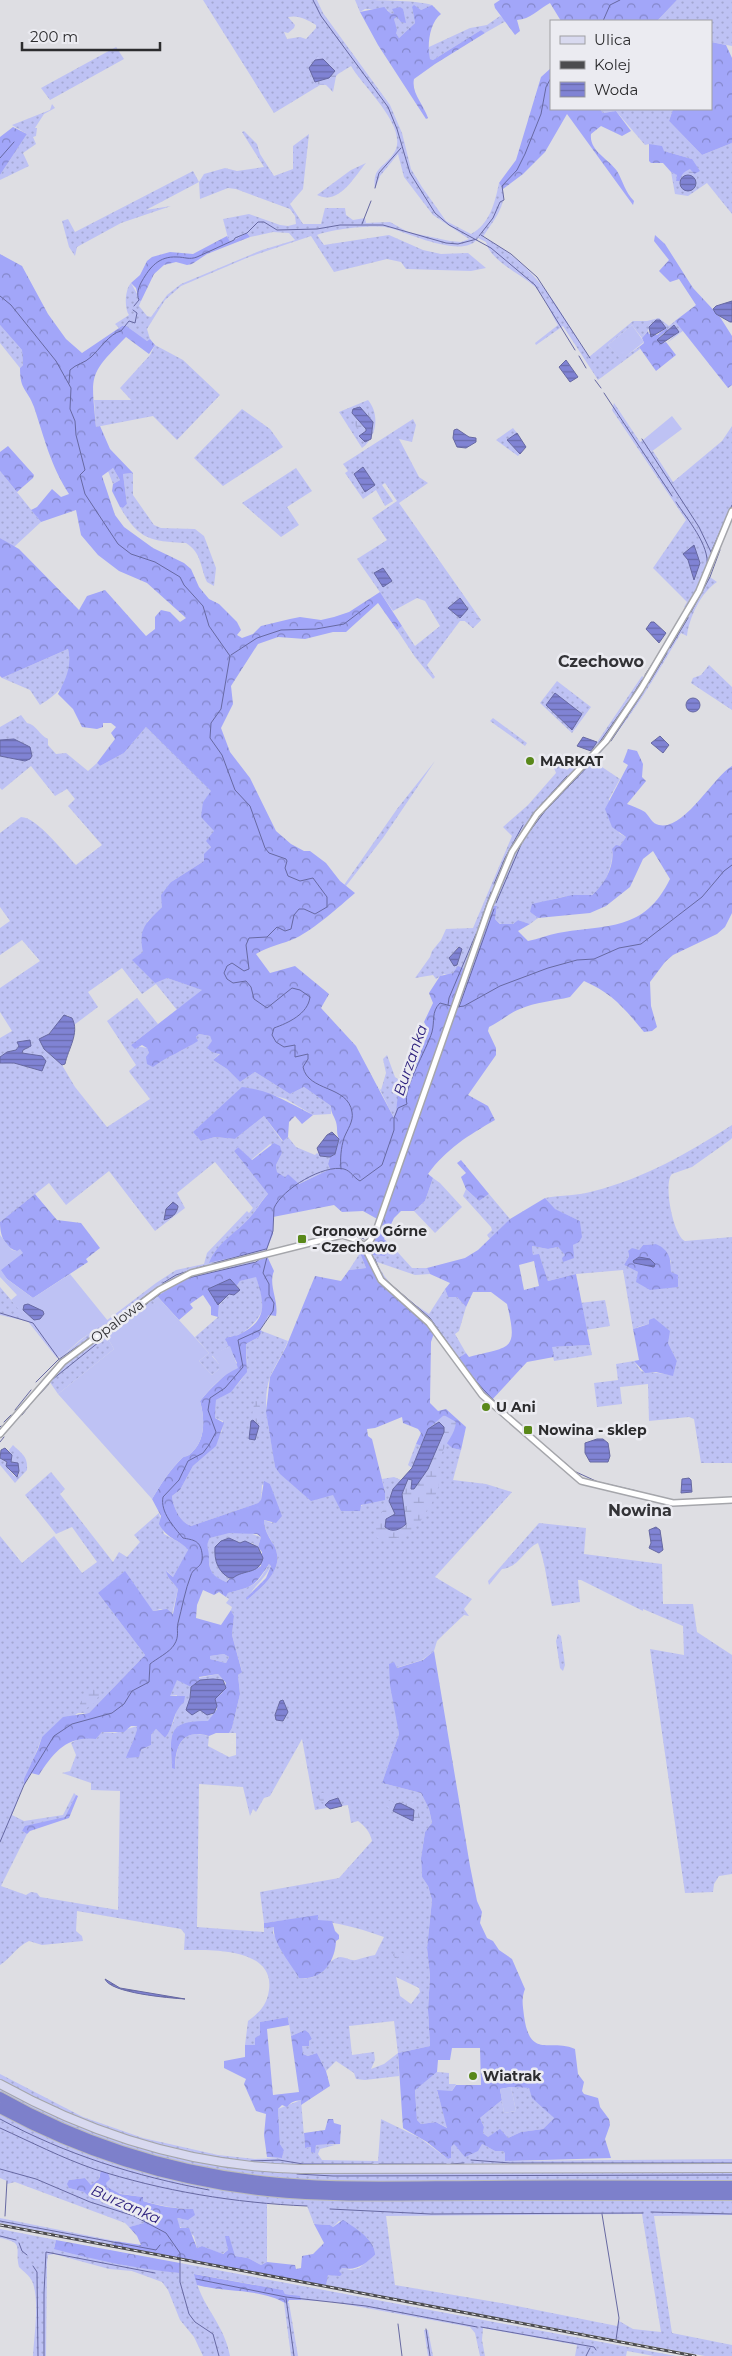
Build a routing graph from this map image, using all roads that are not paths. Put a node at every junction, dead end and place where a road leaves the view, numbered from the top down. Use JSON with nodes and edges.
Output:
{"nodes":[{"id":1,"x":732,"y":511,"type":"edge"},
{"id":2,"x":364,"y":1246,"type":"junction"},
{"id":3,"x":0,"y":1434,"type":"edge"},
{"id":4,"x":732,"y":1500,"type":"edge"},
{"id":5,"x":0,"y":2084,"type":"edge"},
{"id":6,"x":0,"y":2098,"type":"edge"},
{"id":7,"x":0,"y":2108,"type":"edge"},
{"id":8,"x":732,"y":2168,"type":"edge"},
{"id":9,"x":732,"y":2186,"type":"edge"},
{"id":10,"x":732,"y":2195,"type":"edge"}],
"edges":[{"from":1,"to":2,"type":"street"},
{"from":2,"to":3,"type":"street","name":"Opalowa"},
{"from":2,"to":4,"type":"street"},
{"from":5,"to":8,"type":"street"},
{"from":6,"to":9,"type":"highway"},
{"from":7,"to":10,"type":"highway"}]}
